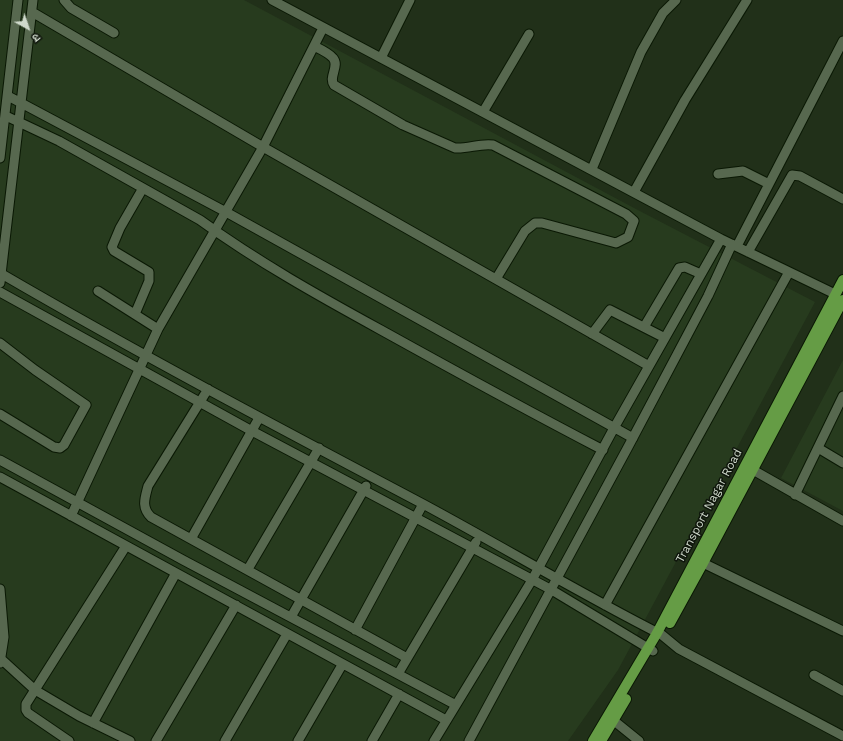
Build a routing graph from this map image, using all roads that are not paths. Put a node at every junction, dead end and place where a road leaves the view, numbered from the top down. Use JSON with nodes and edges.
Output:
{"nodes":[{"id":1,"x":18,"y":0,"type":"edge"},
{"id":2,"x":33,"y":0,"type":"edge"},
{"id":3,"x":64,"y":0,"type":"edge"},
{"id":4,"x":272,"y":0,"type":"edge"},
{"id":5,"x":410,"y":0,"type":"edge"},
{"id":6,"x":676,"y":0,"type":"edge"},
{"id":7,"x":747,"y":0,"type":"edge"},
{"id":8,"x":32,"y":12,"type":"junction"},
{"id":9,"x":323,"y":28,"type":"junction"},
{"id":10,"x":114,"y":33,"type":"dead end"},
{"id":11,"x":529,"y":34,"type":"dead end"},
{"id":12,"x":843,"y":41,"type":"edge"},
{"id":13,"x":314,"y":46,"type":"junction"},
{"id":14,"x":381,"y":58,"type":"junction"},
{"id":15,"x":8,"y":96,"type":"junction"},
{"id":16,"x":21,"y":102,"type":"junction"},
{"id":17,"x":483,"y":112,"type":"junction"},
{"id":18,"x":6,"y":116,"type":"junction"},
{"id":19,"x":19,"y":122,"type":"junction"},
{"id":20,"x":263,"y":147,"type":"junction"},
{"id":21,"x":0,"y":158,"type":"edge"},
{"id":22,"x":592,"y":169,"type":"junction"},
{"id":23,"x":718,"y":174,"type":"dead end"},
{"id":24,"x":769,"y":184,"type":"junction"},
{"id":25,"x":143,"y":188,"type":"junction"},
{"id":26,"x":634,"y":192,"type":"junction"},
{"id":27,"x":843,"y":200,"type":"edge"},
{"id":28,"x":226,"y":212,"type":"junction"},
{"id":29,"x":214,"y":232,"type":"junction"},
{"id":30,"x":721,"y":239,"type":"junction"},
{"id":31,"x":734,"y":245,"type":"junction"},
{"id":32,"x":748,"y":252,"type":"junction"},
{"id":33,"x":789,"y":272,"type":"junction"},
{"id":34,"x":0,"y":273,"type":"edge"},
{"id":35,"x":701,"y":274,"type":"junction"},
{"id":36,"x":496,"y":279,"type":"junction"},
{"id":37,"x":843,"y":280,"type":"edge"},
{"id":38,"x":0,"y":284,"type":"edge"},
{"id":39,"x":98,"y":291,"type":"dead end"},
{"id":40,"x":0,"y":292,"type":"edge"},
{"id":41,"x":839,"y":297,"type":"edge"},
{"id":42,"x":135,"y":314,"type":"junction"},
{"id":43,"x":644,"y":327,"type":"junction"},
{"id":44,"x":158,"y":329,"type":"junction"},
{"id":45,"x":592,"y":334,"type":"junction"},
{"id":46,"x":665,"y":338,"type":"junction"},
{"id":47,"x":0,"y":343,"type":"edge"},
{"id":48,"x":146,"y":356,"type":"junction"},
{"id":49,"x":649,"y":366,"type":"junction"},
{"id":50,"x":140,"y":370,"type":"junction"},
{"id":51,"x":208,"y":389,"type":"junction"},
{"id":52,"x":843,"y":396,"type":"edge"},
{"id":53,"x":200,"y":402,"type":"junction"},
{"id":54,"x":0,"y":414,"type":"edge"},
{"id":55,"x":259,"y":418,"type":"junction"},
{"id":56,"x":614,"y":428,"type":"junction"},
{"id":57,"x":252,"y":431,"type":"junction"},
{"id":58,"x":633,"y":438,"type":"junction"},
{"id":59,"x":319,"y":448,"type":"junction"},
{"id":60,"x":818,"y":448,"type":"junction"},
{"id":61,"x":603,"y":450,"type":"junction"},
{"id":62,"x":0,"y":460,"type":"edge"},
{"id":63,"x":311,"y":461,"type":"junction"},
{"id":64,"x":843,"y":462,"type":"edge"},
{"id":65,"x":753,"y":470,"type":"junction"},
{"id":66,"x":0,"y":477,"type":"edge"},
{"id":67,"x":371,"y":478,"type":"junction"},
{"id":68,"x":364,"y":489,"type":"junction"},
{"id":69,"x":795,"y":495,"type":"junction"},
{"id":70,"x":78,"y":502,"type":"junction"},
{"id":71,"x":423,"y":504,"type":"junction"},
{"id":72,"x":71,"y":516,"type":"junction"},
{"id":73,"x":416,"y":519,"type":"junction"},
{"id":74,"x":843,"y":521,"type":"edge"},
{"id":75,"x":480,"y":536,"type":"junction"},
{"id":76,"x":191,"y":539,"type":"junction"},
{"id":77,"x":126,"y":546,"type":"junction"},
{"id":78,"x":473,"y":547,"type":"junction"},
{"id":79,"x":703,"y":563,"type":"junction"},
{"id":80,"x":248,"y":569,"type":"junction"},
{"id":81,"x":538,"y":569,"type":"junction"},
{"id":82,"x":176,"y":572,"type":"junction"},
{"id":83,"x":556,"y":579,"type":"junction"},
{"id":84,"x":532,"y":580,"type":"junction"},
{"id":85,"x":0,"y":589,"type":"edge"},
{"id":86,"x":550,"y":589,"type":"junction"},
{"id":87,"x":302,"y":599,"type":"junction"},
{"id":88,"x":605,"y":605,"type":"junction"},
{"id":89,"x":236,"y":606,"type":"junction"},
{"id":90,"x":291,"y":617,"type":"junction"},
{"id":91,"x":355,"y":630,"type":"junction"},
{"id":92,"x":843,"y":630,"type":"edge"},
{"id":93,"x":286,"y":634,"type":"junction"},
{"id":94,"x":660,"y":634,"type":"junction"},
{"id":95,"x":651,"y":649,"type":"junction"},
{"id":96,"x":407,"y":658,"type":"junction"},
{"id":97,"x":1,"y":661,"type":"edge"},
{"id":98,"x":342,"y":665,"type":"junction"},
{"id":99,"x":398,"y":674,"type":"junction"},
{"id":100,"x":814,"y":675,"type":"dead end"},
{"id":101,"x":35,"y":690,"type":"junction"},
{"id":102,"x":843,"y":691,"type":"edge"},
{"id":103,"x":399,"y":694,"type":"junction"},
{"id":104,"x":456,"y":705,"type":"junction"},
{"id":105,"x":446,"y":720,"type":"junction"},
{"id":106,"x":613,"y":720,"type":"junction"},
{"id":107,"x":93,"y":723,"type":"junction"},
{"id":108,"x":843,"y":736,"type":"edge"},
{"id":109,"x":633,"y":739,"type":"edge"},
{"id":110,"x":69,"y":741,"type":"edge"},
{"id":111,"x":130,"y":741,"type":"edge"},
{"id":112,"x":156,"y":741,"type":"edge"},
{"id":113,"x":224,"y":741,"type":"edge"},
{"id":114,"x":298,"y":741,"type":"edge"},
{"id":115,"x":372,"y":741,"type":"edge"},
{"id":116,"x":434,"y":741,"type":"edge"},
{"id":117,"x":469,"y":741,"type":"edge"},
{"id":118,"x":592,"y":741,"type":"edge"},
{"id":119,"x":601,"y":741,"type":"edge"}],
"edges":[{"from":1,"to":15,"type":"street"},
{"from":2,"to":8,"type":"street"},
{"from":3,"to":10,"type":"street"},
{"from":4,"to":9,"type":"street"},
{"from":5,"to":14,"type":"street"},
{"from":6,"to":22,"type":"street"},
{"from":7,"to":26,"type":"street"},
{"from":8,"to":16,"type":"street"},
{"from":8,"to":20,"type":"street"},
{"from":9,"to":13,"type":"street"},
{"from":9,"to":14,"type":"street"},
{"from":11,"to":17,"type":"street"},
{"from":12,"to":24,"type":"street"},
{"from":13,"to":20,"type":"street"},
{"from":13,"to":36,"type":"street"},
{"from":14,"to":17,"type":"street"},
{"from":15,"to":16,"type":"street"},
{"from":15,"to":18,"type":"street"},
{"from":16,"to":19,"type":"street"},
{"from":16,"to":28,"type":"street"},
{"from":17,"to":22,"type":"street"},
{"from":18,"to":19,"type":"street"},
{"from":18,"to":21,"type":"street"},
{"from":19,"to":25,"type":"street"},
{"from":19,"to":34,"type":"street"},
{"from":20,"to":28,"type":"street"},
{"from":20,"to":36,"type":"street"},
{"from":22,"to":26,"type":"street"},
{"from":23,"to":24,"type":"street"},
{"from":24,"to":31,"type":"street"},
{"from":25,"to":29,"type":"street"},
{"from":25,"to":42,"type":"street"},
{"from":26,"to":30,"type":"street"},
{"from":27,"to":32,"type":"street"},
{"from":28,"to":29,"type":"street"},
{"from":28,"to":56,"type":"street"},
{"from":29,"to":44,"type":"street"},
{"from":29,"to":61,"type":"street"},
{"from":30,"to":31,"type":"street"},
{"from":30,"to":35,"type":"street"},
{"from":31,"to":32,"type":"street"},
{"from":31,"to":58,"type":"street"},
{"from":32,"to":33,"type":"street"},
{"from":33,"to":41,"type":"street"},
{"from":33,"to":88,"type":"street"},
{"from":34,"to":38,"type":"street"},
{"from":34,"to":48,"type":"street"},
{"from":35,"to":43,"type":"street"},
{"from":35,"to":46,"type":"street"},
{"from":36,"to":45,"type":"street"},
{"from":37,"to":41,"type":"main road","name":"Transport Nagar Road"},
{"from":39,"to":42,"type":"street"},
{"from":40,"to":50,"type":"street"},
{"from":41,"to":65,"type":"main road","name":"Transport Nagar Road"},
{"from":41,"to":94,"type":"main road","name":"Transport Nagar Road"},
{"from":42,"to":44,"type":"street"},
{"from":43,"to":45,"type":"street"},
{"from":43,"to":46,"type":"street"},
{"from":44,"to":48,"type":"street"},
{"from":45,"to":49,"type":"street"},
{"from":46,"to":49,"type":"street"},
{"from":47,"to":54,"type":"street"},
{"from":48,"to":50,"type":"street"},
{"from":48,"to":51,"type":"street"},
{"from":49,"to":56,"type":"street"},
{"from":50,"to":53,"type":"street"},
{"from":50,"to":70,"type":"street"},
{"from":51,"to":53,"type":"street"},
{"from":51,"to":55,"type":"street"},
{"from":52,"to":60,"type":"street"},
{"from":53,"to":57,"type":"street"},
{"from":53,"to":76,"type":"street"},
{"from":55,"to":57,"type":"street"},
{"from":55,"to":59,"type":"street"},
{"from":56,"to":58,"type":"street"},
{"from":56,"to":61,"type":"street"},
{"from":57,"to":63,"type":"street"},
{"from":57,"to":76,"type":"street"},
{"from":58,"to":83,"type":"street"},
{"from":59,"to":63,"type":"street"},
{"from":59,"to":67,"type":"street"},
{"from":60,"to":64,"type":"street"},
{"from":60,"to":69,"type":"street"},
{"from":61,"to":81,"type":"street"},
{"from":62,"to":70,"type":"street"},
{"from":63,"to":68,"type":"street"},
{"from":63,"to":80,"type":"street"},
{"from":65,"to":69,"type":"street"},
{"from":65,"to":79,"type":"main road","name":"Transport Nagar Road"},
{"from":66,"to":72,"type":"street"},
{"from":67,"to":68,"type":"street"},
{"from":67,"to":71,"type":"street"},
{"from":68,"to":73,"type":"street"},
{"from":68,"to":87,"type":"street"},
{"from":69,"to":74,"type":"street"},
{"from":70,"to":72,"type":"street"},
{"from":70,"to":90,"type":"street"},
{"from":71,"to":73,"type":"street"},
{"from":71,"to":75,"type":"street"},
{"from":72,"to":77,"type":"street"},
{"from":73,"to":78,"type":"street"},
{"from":73,"to":91,"type":"street"},
{"from":75,"to":78,"type":"street"},
{"from":75,"to":81,"type":"street"},
{"from":76,"to":80,"type":"street"},
{"from":77,"to":82,"type":"street"},
{"from":77,"to":101,"type":"street"},
{"from":78,"to":84,"type":"street"},
{"from":78,"to":96,"type":"street"},
{"from":79,"to":92,"type":"street"},
{"from":79,"to":94,"type":"main road","name":"Transport Nagar Road"},
{"from":80,"to":87,"type":"street"},
{"from":81,"to":83,"type":"street"},
{"from":81,"to":84,"type":"street"},
{"from":82,"to":89,"type":"street"},
{"from":82,"to":107,"type":"street"},
{"from":83,"to":86,"type":"street"},
{"from":83,"to":88,"type":"street"},
{"from":84,"to":86,"type":"street"},
{"from":84,"to":104,"type":"street"},
{"from":85,"to":97,"type":"street"},
{"from":86,"to":95,"type":"street"},
{"from":86,"to":117,"type":"street"},
{"from":87,"to":90,"type":"street"},
{"from":87,"to":91,"type":"street"},
{"from":88,"to":94,"type":"street"},
{"from":89,"to":93,"type":"street"},
{"from":89,"to":112,"type":"street"},
{"from":90,"to":99,"type":"street"},
{"from":91,"to":96,"type":"street"},
{"from":93,"to":98,"type":"street"},
{"from":93,"to":113,"type":"street"},
{"from":94,"to":95,"type":"main road","name":"Transport Nagar Road"},
{"from":94,"to":108,"type":"street"},
{"from":95,"to":106,"type":"main road","name":"Transport Nagar Road"},
{"from":95,"to":118,"type":"main road","name":"Transport Nagar Road"},
{"from":96,"to":99,"type":"street"},
{"from":97,"to":101,"type":"street"},
{"from":98,"to":103,"type":"street"},
{"from":98,"to":114,"type":"street"},
{"from":99,"to":104,"type":"street"},
{"from":100,"to":102,"type":"street"},
{"from":101,"to":107,"type":"street"},
{"from":101,"to":110,"type":"street"},
{"from":103,"to":105,"type":"street"},
{"from":103,"to":115,"type":"street"},
{"from":104,"to":105,"type":"street"},
{"from":105,"to":116,"type":"street"},
{"from":106,"to":109,"type":"street"},
{"from":106,"to":119,"type":"main road","name":"Transport Nagar Road"},
{"from":107,"to":111,"type":"street"}]}
